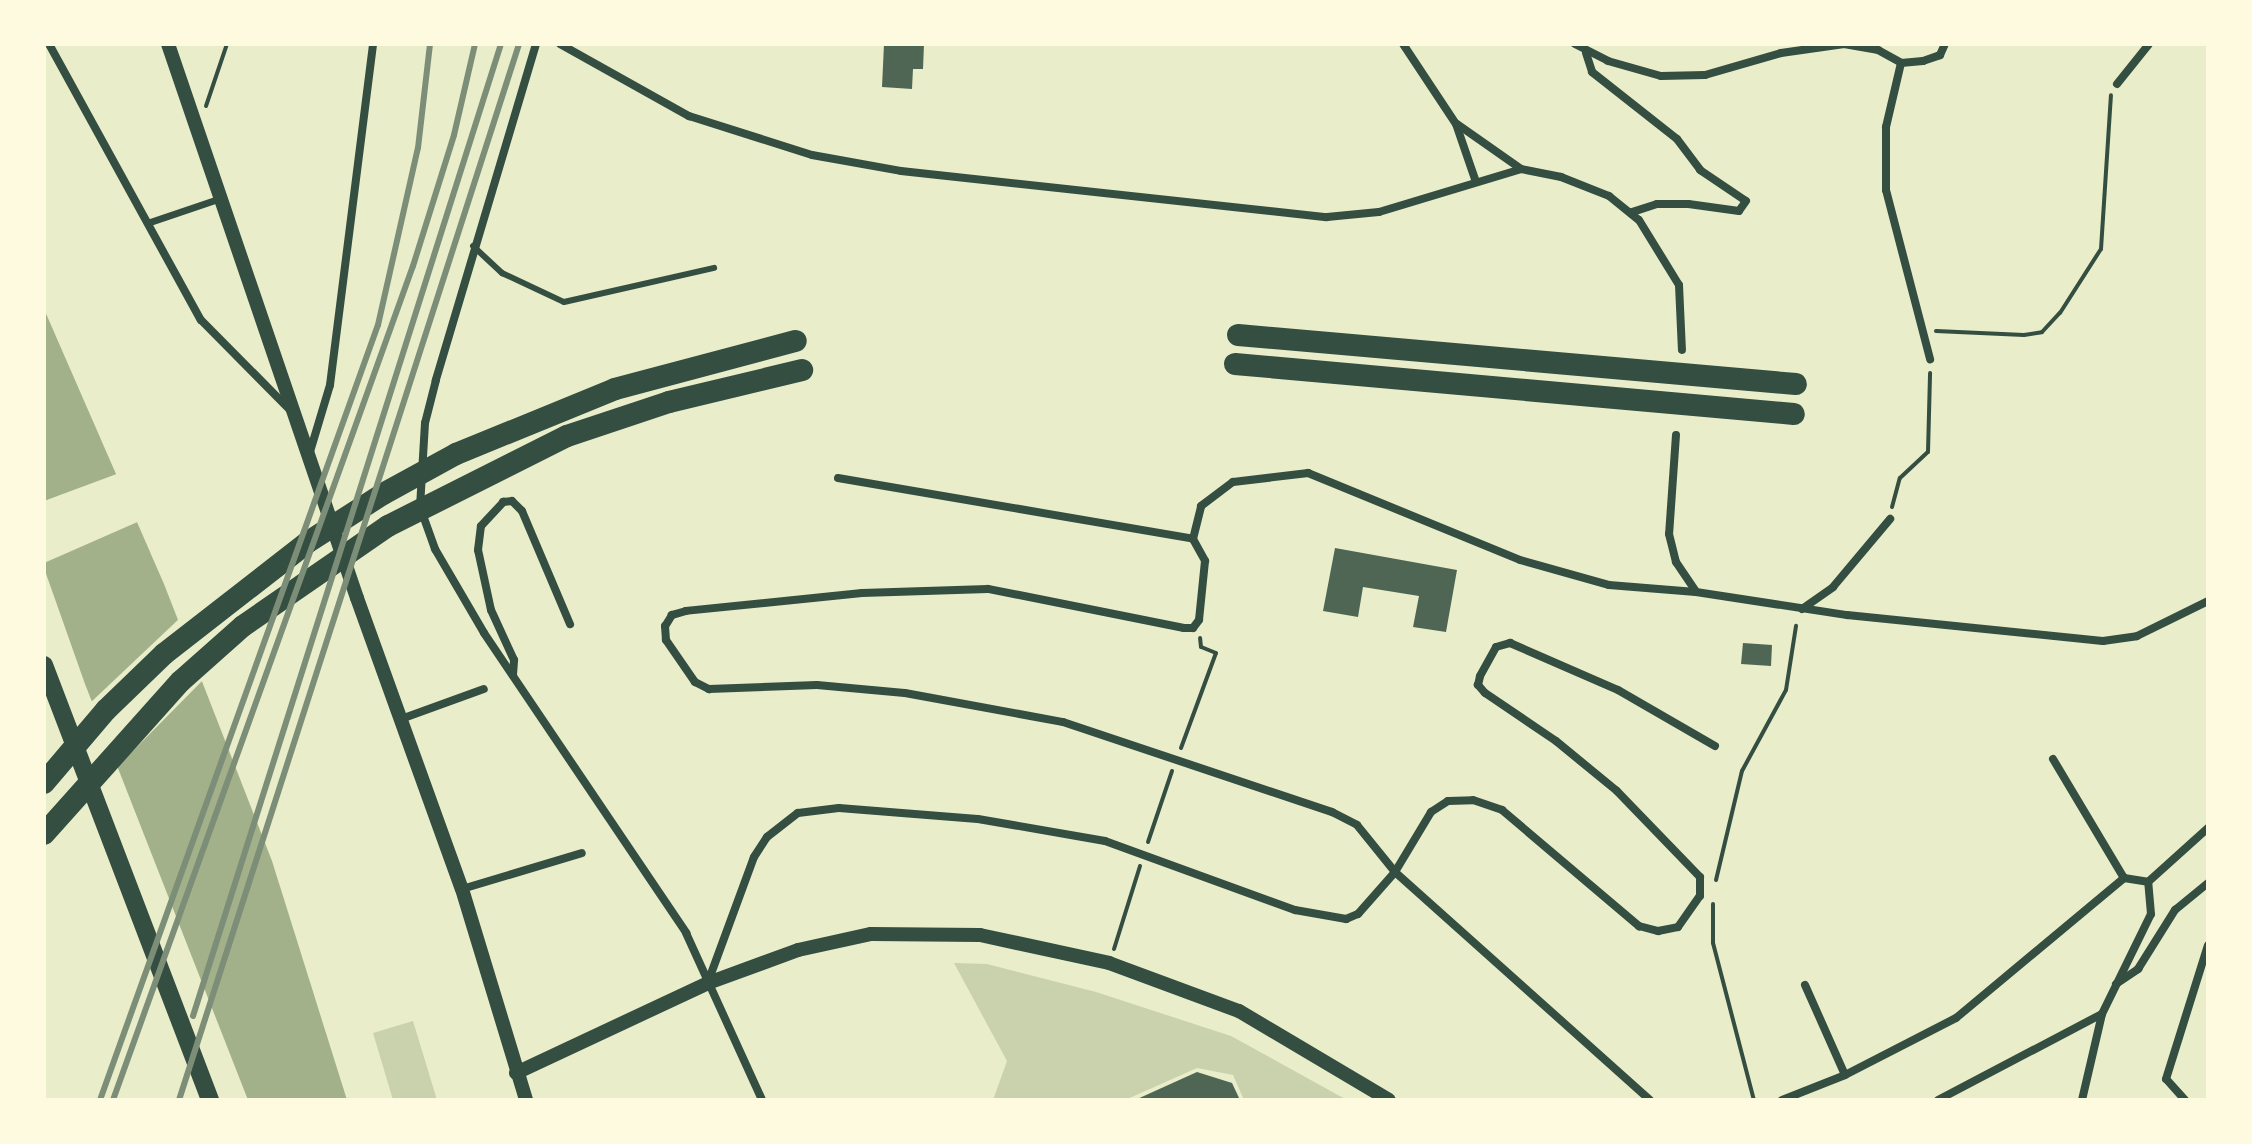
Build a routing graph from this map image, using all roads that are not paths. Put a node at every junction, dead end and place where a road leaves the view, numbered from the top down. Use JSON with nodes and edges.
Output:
{"nodes":[{"id":1,"x":49,"y":44,"type":"edge"},
{"id":2,"x":168,"y":44,"type":"edge"},
{"id":3,"x":373,"y":44,"type":"edge"},
{"id":4,"x":536,"y":44,"type":"edge"},
{"id":5,"x":560,"y":44,"type":"edge"},
{"id":6,"x":1403,"y":44,"type":"edge"},
{"id":7,"x":1575,"y":44,"type":"edge"},
{"id":8,"x":1945,"y":44,"type":"edge"},
{"id":9,"x":2149,"y":44,"type":"edge"},
{"id":10,"x":1586,"y":53,"type":"junction"},
{"id":11,"x":1901,"y":63,"type":"junction"},
{"id":12,"x":2117,"y":84,"type":"road end"},
{"id":13,"x":1456,"y":124,"type":"junction"},
{"id":14,"x":1521,"y":169,"type":"junction"},
{"id":15,"x":1476,"y":182,"type":"junction"},
{"id":16,"x":223,"y":197,"type":"junction"},
{"id":17,"x":1630,"y":213,"type":"junction"},
{"id":18,"x":147,"y":223,"type":"junction"},
{"id":19,"x":473,"y":246,"type":"junction"},
{"id":20,"x":714,"y":268,"type":"dead end"},
{"id":21,"x":1238,"y":335,"type":"dead end"},
{"id":22,"x":796,"y":341,"type":"dead end"},
{"id":23,"x":1682,"y":350,"type":"dead end"},
{"id":24,"x":1930,"y":359,"type":"road end"},
{"id":25,"x":1235,"y":364,"type":"dead end"},
{"id":26,"x":802,"y":370,"type":"dead end"},
{"id":27,"x":1796,"y":384,"type":"dead end"},
{"id":28,"x":1794,"y":414,"type":"dead end"},
{"id":29,"x":297,"y":417,"type":"junction"},
{"id":30,"x":1676,"y":435,"type":"dead end"},
{"id":31,"x":309,"y":456,"type":"junction"},
{"id":32,"x":838,"y":478,"type":"dead end"},
{"id":33,"x":1890,"y":519,"type":"road end"},
{"id":34,"x":1193,"y":539,"type":"junction"},
{"id":35,"x":1696,"y":592,"type":"junction"},
{"id":36,"x":2208,"y":601,"type":"edge"},
{"id":37,"x":1802,"y":609,"type":"junction"},
{"id":38,"x":570,"y":624,"type":"dead end"},
{"id":39,"x":44,"y":665,"type":"edge"},
{"id":40,"x":513,"y":675,"type":"junction"},
{"id":41,"x":484,"y":689,"type":"dead end"},
{"id":42,"x":401,"y":719,"type":"junction"},
{"id":43,"x":1715,"y":746,"type":"dead end"},
{"id":44,"x":2053,"y":759,"type":"dead end"},
{"id":45,"x":44,"y":783,"type":"edge"},
{"id":46,"x":2208,"y":828,"type":"edge"},
{"id":47,"x":44,"y":834,"type":"edge"},
{"id":48,"x":582,"y":853,"type":"dead end"},
{"id":49,"x":1395,"y":872,"type":"junction"},
{"id":50,"x":2124,"y":878,"type":"junction"},
{"id":51,"x":2148,"y":882,"type":"junction"},
{"id":52,"x":2208,"y":883,"type":"edge"},
{"id":53,"x":462,"y":889,"type":"junction"},
{"id":54,"x":2208,"y":945,"type":"edge"},
{"id":55,"x":708,"y":983,"type":"junction"},
{"id":56,"x":2116,"y":984,"type":"junction"},
{"id":57,"x":1805,"y":985,"type":"dead end"},
{"id":58,"x":2102,"y":1014,"type":"junction"},
{"id":59,"x":516,"y":1073,"type":"junction"},
{"id":60,"x":1845,"y":1075,"type":"junction"},
{"id":61,"x":210,"y":1100,"type":"edge"},
{"id":62,"x":526,"y":1100,"type":"edge"},
{"id":63,"x":762,"y":1100,"type":"edge"},
{"id":64,"x":1389,"y":1100,"type":"edge"},
{"id":65,"x":1650,"y":1100,"type":"edge"},
{"id":66,"x":1782,"y":1100,"type":"edge"},
{"id":67,"x":1938,"y":1100,"type":"edge"},
{"id":68,"x":2082,"y":1100,"type":"edge"},
{"id":69,"x":2185,"y":1100,"type":"edge"}],
"edges":[{"from":1,"to":18,"type":"street"},
{"from":2,"to":16,"type":"street"},
{"from":3,"to":31,"type":"street"},
{"from":4,"to":19,"type":"street"},
{"from":5,"to":15,"type":"street"},
{"from":6,"to":13,"type":"street"},
{"from":7,"to":10,"type":"street"},
{"from":8,"to":11,"type":"street"},
{"from":9,"to":12,"type":"street"},
{"from":10,"to":11,"type":"street"},
{"from":10,"to":17,"type":"street"},
{"from":11,"to":24,"type":"street"},
{"from":13,"to":14,"type":"street"},
{"from":13,"to":15,"type":"street"},
{"from":14,"to":15,"type":"street"},
{"from":14,"to":17,"type":"street"},
{"from":16,"to":18,"type":"street"},
{"from":16,"to":29,"type":"street"},
{"from":17,"to":23,"type":"street"},
{"from":18,"to":29,"type":"street"},
{"from":19,"to":20,"type":"lane"},
{"from":19,"to":40,"type":"street"},
{"from":21,"to":27,"type":"highway"},
{"from":22,"to":45,"type":"highway"},
{"from":25,"to":28,"type":"highway"},
{"from":26,"to":47,"type":"highway"},
{"from":29,"to":31,"type":"street"},
{"from":30,"to":35,"type":"street"},
{"from":31,"to":42,"type":"street"},
{"from":32,"to":34,"type":"street"},
{"from":33,"to":37,"type":"street"},
{"from":34,"to":35,"type":"street"},
{"from":34,"to":49,"type":"street"},
{"from":35,"to":37,"type":"street"},
{"from":36,"to":37,"type":"street"},
{"from":38,"to":40,"type":"street"},
{"from":39,"to":61,"type":"main road"},
{"from":40,"to":55,"type":"street"},
{"from":41,"to":42,"type":"street"},
{"from":42,"to":53,"type":"street"},
{"from":43,"to":49,"type":"street"},
{"from":44,"to":50,"type":"street"},
{"from":46,"to":51,"type":"street"},
{"from":48,"to":53,"type":"street"},
{"from":49,"to":55,"type":"street"},
{"from":49,"to":65,"type":"street"},
{"from":50,"to":51,"type":"street"},
{"from":50,"to":60,"type":"street"},
{"from":51,"to":56,"type":"street"},
{"from":52,"to":56,"type":"street"},
{"from":53,"to":59,"type":"street"},
{"from":54,"to":69,"type":"street"},
{"from":55,"to":59,"type":"street"},
{"from":55,"to":63,"type":"street"},
{"from":55,"to":64,"type":"street"},
{"from":56,"to":58,"type":"street"},
{"from":57,"to":60,"type":"street"},
{"from":58,"to":67,"type":"street"},
{"from":58,"to":68,"type":"street"},
{"from":59,"to":62,"type":"street"},
{"from":60,"to":66,"type":"street"}]}
